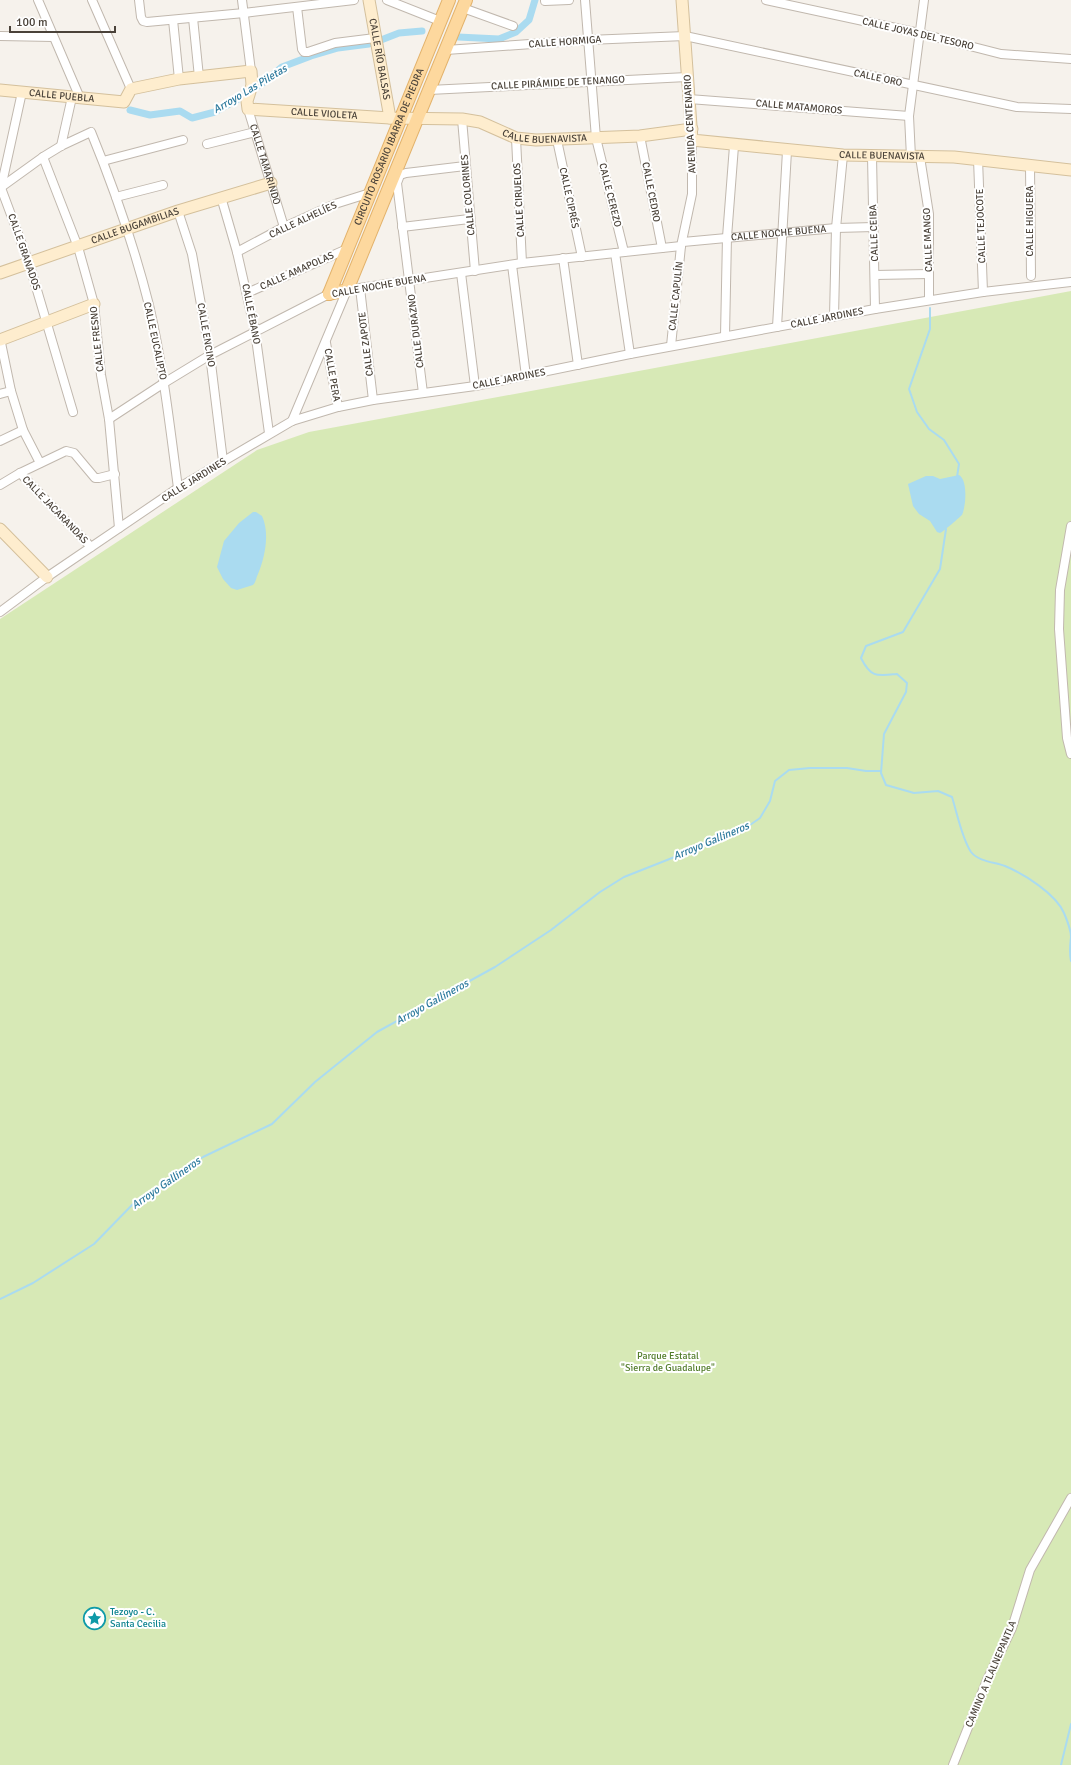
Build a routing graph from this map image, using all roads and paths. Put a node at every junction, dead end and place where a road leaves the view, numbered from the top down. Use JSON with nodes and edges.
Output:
{"nodes":[{"id":1,"x":38,"y":0,"type":"edge"},
{"id":2,"x":92,"y":0,"type":"edge"},
{"id":3,"x":139,"y":0,"type":"edge"},
{"id":4,"x":242,"y":0,"type":"edge"},
{"id":5,"x":354,"y":0,"type":"edge"},
{"id":6,"x":369,"y":0,"type":"edge"},
{"id":7,"x":387,"y":0,"type":"edge"},
{"id":8,"x":449,"y":0,"type":"edge"},
{"id":9,"x":569,"y":0,"type":"edge"},
{"id":10,"x":585,"y":0,"type":"edge"},
{"id":11,"x":682,"y":0,"type":"edge"},
{"id":12,"x":766,"y":0,"type":"edge"},
{"id":13,"x":924,"y":0,"type":"edge"},
{"id":14,"x":545,"y":2,"type":"dead end"},
{"id":15,"x":464,"y":4,"type":"edge"},
{"id":16,"x":297,"y":7,"type":"junction"},
{"id":17,"x":244,"y":13,"type":"junction"},
{"id":18,"x":193,"y":18,"type":"junction"},
{"id":19,"x":173,"y":20,"type":"junction"},
{"id":20,"x":440,"y":21,"type":"junction"},
{"id":21,"x":513,"y":26,"type":"dead end"},
{"id":22,"x":919,"y":33,"type":"junction"},
{"id":23,"x":0,"y":36,"type":"edge"},
{"id":24,"x":686,"y":36,"type":"junction"},
{"id":25,"x":53,"y":37,"type":"junction"},
{"id":26,"x":375,"y":38,"type":"junction"},
{"id":27,"x":588,"y":40,"type":"junction"},
{"id":28,"x":446,"y":50,"type":"junction"},
{"id":29,"x":1071,"y":59,"type":"edge"},
{"id":30,"x":251,"y":71,"type":"junction"},
{"id":31,"x":199,"y":77,"type":"junction"},
{"id":32,"x":687,"y":78,"type":"junction"},
{"id":33,"x":179,"y":79,"type":"junction"},
{"id":34,"x":591,"y":82,"type":"junction"},
{"id":35,"x":913,"y":85,"type":"junction"},
{"id":36,"x":131,"y":89,"type":"junction"},
{"id":37,"x":0,"y":90,"type":"edge"},
{"id":38,"x":429,"y":90,"type":"junction"},
{"id":39,"x":22,"y":92,"type":"junction"},
{"id":40,"x":76,"y":97,"type":"junction"},
{"id":41,"x":689,"y":99,"type":"junction"},
{"id":42,"x":248,"y":105,"type":"junction"},
{"id":43,"x":1071,"y":109,"type":"edge"},
{"id":44,"x":909,"y":116,"type":"junction"},
{"id":45,"x":395,"y":118,"type":"junction"},
{"id":46,"x":417,"y":118,"type":"junction"},
{"id":47,"x":462,"y":119,"type":"junction"},
{"id":48,"x":255,"y":132,"type":"junction"},
{"id":49,"x":692,"y":135,"type":"junction"},
{"id":50,"x":640,"y":136,"type":"junction"},
{"id":51,"x":516,"y":138,"type":"junction"},
{"id":52,"x":596,"y":138,"type":"junction"},
{"id":53,"x":183,"y":140,"type":"dead end"},
{"id":54,"x":557,"y":140,"type":"junction"},
{"id":55,"x":207,"y":144,"type":"dead end"},
{"id":56,"x":61,"y":146,"type":"junction"},
{"id":57,"x":734,"y":146,"type":"junction"},
{"id":58,"x":787,"y":151,"type":"junction"},
{"id":59,"x":843,"y":155,"type":"junction"},
{"id":60,"x":872,"y":156,"type":"junction"},
{"id":61,"x":43,"y":157,"type":"junction"},
{"id":62,"x":916,"y":157,"type":"junction"},
{"id":63,"x":978,"y":160,"type":"junction"},
{"id":64,"x":103,"y":161,"type":"junction"},
{"id":65,"x":465,"y":166,"type":"junction"},
{"id":66,"x":1030,"y":166,"type":"junction"},
{"id":67,"x":1071,"y":170,"type":"edge"},
{"id":68,"x":271,"y":183,"type":"junction"},
{"id":69,"x":162,"y":185,"type":"dead end"},
{"id":70,"x":1,"y":188,"type":"edge"},
{"id":71,"x":370,"y":193,"type":"junction"},
{"id":72,"x":116,"y":197,"type":"junction"},
{"id":73,"x":221,"y":197,"type":"junction"},
{"id":74,"x":178,"y":211,"type":"junction"},
{"id":75,"x":469,"y":219,"type":"junction"},
{"id":76,"x":284,"y":227,"type":"junction"},
{"id":77,"x":402,"y":227,"type":"junction"},
{"id":78,"x":874,"y":227,"type":"junction"},
{"id":79,"x":836,"y":228,"type":"junction"},
{"id":80,"x":127,"y":229,"type":"junction"},
{"id":81,"x":782,"y":233,"type":"junction"},
{"id":82,"x":727,"y":237,"type":"junction"},
{"id":83,"x":682,"y":244,"type":"junction"},
{"id":84,"x":78,"y":247,"type":"junction"},
{"id":85,"x":662,"y":248,"type":"junction"},
{"id":86,"x":347,"y":249,"type":"junction"},
{"id":87,"x":237,"y":252,"type":"junction"},
{"id":88,"x":624,"y":252,"type":"junction"},
{"id":89,"x":615,"y":253,"type":"junction"},
{"id":90,"x":582,"y":256,"type":"junction"},
{"id":91,"x":563,"y":258,"type":"junction"},
{"id":92,"x":29,"y":262,"type":"junction"},
{"id":93,"x":522,"y":263,"type":"junction"},
{"id":94,"x":512,"y":265,"type":"junction"},
{"id":95,"x":475,"y":271,"type":"junction"},
{"id":96,"x":0,"y":273,"type":"edge"},
{"id":97,"x":461,"y":273,"type":"junction"},
{"id":98,"x":929,"y":274,"type":"junction"},
{"id":99,"x":875,"y":275,"type":"junction"},
{"id":100,"x":1031,"y":276,"type":"dead end"},
{"id":101,"x":409,"y":280,"type":"junction"},
{"id":102,"x":1071,"y":282,"type":"edge"},
{"id":103,"x":360,"y":288,"type":"junction"},
{"id":104,"x":347,"y":290,"type":"junction"},
{"id":105,"x":983,"y":292,"type":"junction"},
{"id":106,"x":247,"y":293,"type":"junction"},
{"id":107,"x":329,"y":294,"type":"junction"},
{"id":108,"x":929,"y":300,"type":"junction"},
{"id":109,"x":94,"y":304,"type":"junction"},
{"id":110,"x":875,"y":309,"type":"junction"},
{"id":111,"x":834,"y":317,"type":"junction"},
{"id":112,"x":47,"y":322,"type":"junction"},
{"id":113,"x":777,"y":327,"type":"junction"},
{"id":114,"x":255,"y":331,"type":"junction"},
{"id":115,"x":725,"y":336,"type":"junction"},
{"id":116,"x":0,"y":339,"type":"edge"},
{"id":117,"x":326,"y":342,"type":"junction"},
{"id":118,"x":671,"y":346,"type":"junction"},
{"id":119,"x":630,"y":354,"type":"junction"},
{"id":120,"x":210,"y":355,"type":"junction"},
{"id":121,"x":578,"y":365,"type":"junction"},
{"id":122,"x":526,"y":376,"type":"junction"},
{"id":123,"x":164,"y":383,"type":"junction"},
{"id":124,"x":475,"y":386,"type":"junction"},
{"id":125,"x":11,"y":391,"type":"junction"},
{"id":126,"x":423,"y":393,"type":"junction"},
{"id":127,"x":0,"y":394,"type":"edge"},
{"id":128,"x":372,"y":400,"type":"junction"},
{"id":129,"x":338,"y":407,"type":"junction"},
{"id":130,"x":73,"y":412,"type":"dead end"},
{"id":131,"x":109,"y":419,"type":"junction"},
{"id":132,"x":292,"y":421,"type":"junction"},
{"id":133,"x":23,"y":430,"type":"junction"},
{"id":134,"x":269,"y":433,"type":"junction"},
{"id":135,"x":0,"y":440,"type":"edge"},
{"id":136,"x":223,"y":461,"type":"junction"},
{"id":137,"x":40,"y":463,"type":"junction"},
{"id":138,"x":20,"y":473,"type":"junction"},
{"id":139,"x":115,"y":474,"type":"junction"},
{"id":140,"x":0,"y":485,"type":"edge"},
{"id":141,"x":178,"y":488,"type":"junction"},
{"id":142,"x":1071,"y":526,"type":"edge"},
{"id":143,"x":119,"y":528,"type":"junction"},
{"id":144,"x":0,"y":529,"type":"edge"},
{"id":145,"x":91,"y":547,"type":"junction"},
{"id":146,"x":47,"y":577,"type":"junction"},
{"id":147,"x":1,"y":610,"type":"edge"},
{"id":148,"x":1071,"y":754,"type":"edge"},
{"id":149,"x":1071,"y":1498,"type":"edge"},
{"id":150,"x":953,"y":1765,"type":"edge"}],
"edges":[{"from":1,"to":25,"type":"street"},
{"from":2,"to":36,"type":"street"},
{"from":3,"to":19,"type":"street"},
{"from":4,"to":17,"type":"street"},
{"from":5,"to":16,"type":"street"},
{"from":6,"to":26,"type":"street","name":"CALLE RÍO BALSAS"},
{"from":7,"to":20,"type":"street"},
{"from":8,"to":20,"type":"main road","name":"CIRCUITO ROSARIO IBARRA DE PIEDRA"},
{"from":9,"to":14,"type":"street"},
{"from":10,"to":27,"type":"street","name":"CALLE CEREZO"},
{"from":11,"to":24,"type":"street","name":"AVENIDA CENTENARIO"},
{"from":12,"to":22,"type":"street","name":"CALLE JOYAS DEL TESORO"},
{"from":13,"to":22,"type":"street","name":"CALLE MANGO"},
{"from":15,"to":21,"type":"street"},
{"from":15,"to":28,"type":"main road"},
{"from":16,"to":17,"type":"street"},
{"from":16,"to":26,"type":"street"},
{"from":17,"to":18,"type":"street"},
{"from":17,"to":30,"type":"street"},
{"from":18,"to":19,"type":"street"},
{"from":18,"to":31,"type":"street"},
{"from":19,"to":33,"type":"street"},
{"from":20,"to":45,"type":"main road","name":"CIRCUITO ROSARIO IBARRA DE PIEDRA"},
{"from":22,"to":29,"type":"street","name":"CALLE JOYAS DEL TESORO"},
{"from":22,"to":35,"type":"street","name":"CALLE MANGO"},
{"from":23,"to":25,"type":"street"},
{"from":24,"to":27,"type":"street","name":"CALLE HORMIGA"},
{"from":24,"to":32,"type":"street","name":"AVENIDA CENTENARIO"},
{"from":24,"to":35,"type":"street","name":"CALLE ORO"},
{"from":25,"to":40,"type":"street"},
{"from":26,"to":45,"type":"street","name":"CALLE RÍO BALSAS"},
{"from":27,"to":28,"type":"street","name":"CALLE HORMIGA"},
{"from":27,"to":34,"type":"street","name":"CALLE CEREZO"},
{"from":28,"to":38,"type":"main road"},
{"from":30,"to":31,"type":"street"},
{"from":30,"to":42,"type":"street"},
{"from":31,"to":33,"type":"street"},
{"from":32,"to":34,"type":"street","name":"CALLE PIRÁMIDE DE TENANGO"},
{"from":32,"to":41,"type":"street","name":"AVENIDA CENTENARIO"},
{"from":33,"to":36,"type":"street"},
{"from":34,"to":38,"type":"street","name":"CALLE PIRÁMIDE DE TENANGO"},
{"from":34,"to":52,"type":"street","name":"CALLE CEREZO"},
{"from":35,"to":43,"type":"street","name":"CALLE ORO"},
{"from":35,"to":44,"type":"street","name":"CALLE MANGO"},
{"from":36,"to":40,"type":"street","name":"CALLE PUEBLA"},
{"from":37,"to":39,"type":"street","name":"CALLE PUEBLA"},
{"from":38,"to":46,"type":"main road"},
{"from":39,"to":40,"type":"street","name":"CALLE PUEBLA"},
{"from":39,"to":70,"type":"street"},
{"from":40,"to":56,"type":"street"},
{"from":41,"to":44,"type":"street","name":"CALLE MATAMOROS"},
{"from":41,"to":49,"type":"street","name":"AVENIDA CENTENARIO"},
{"from":42,"to":45,"type":"street","name":"CALLE VIOLETA"},
{"from":42,"to":48,"type":"street","name":"CALLE TAMARINDO"},
{"from":44,"to":62,"type":"street","name":"CALLE MANGO"},
{"from":45,"to":46,"type":"street","name":"CALLE BUENAVISTA"},
{"from":45,"to":71,"type":"main road","name":"CIRCUITO ROSARIO IBARRA DE PIEDRA"},
{"from":46,"to":47,"type":"street","name":"CALLE BUENAVISTA"},
{"from":46,"to":104,"type":"main road"},
{"from":47,"to":51,"type":"street","name":"CALLE BUENAVISTA"},
{"from":47,"to":65,"type":"street","name":"CALLE COLORINES"},
{"from":48,"to":55,"type":"street"},
{"from":48,"to":68,"type":"street","name":"CALLE TAMARINDO"},
{"from":49,"to":50,"type":"street","name":"CALLE BUENAVISTA"},
{"from":49,"to":57,"type":"street","name":"CALLE BUENAVISTA"},
{"from":49,"to":83,"type":"street","name":"AVENIDA CENTENARIO"},
{"from":50,"to":52,"type":"street","name":"CALLE BUENAVISTA"},
{"from":50,"to":85,"type":"street","name":"CALLE CEDRO"},
{"from":51,"to":54,"type":"street","name":"CALLE BUENAVISTA"},
{"from":51,"to":93,"type":"street","name":"CALLE CIRUELOS"},
{"from":52,"to":54,"type":"street","name":"CALLE BUENAVISTA"},
{"from":52,"to":88,"type":"street","name":"CALLE CEREZO"},
{"from":53,"to":64,"type":"street"},
{"from":54,"to":90,"type":"street","name":"CALLE CIPRÉS"},
{"from":56,"to":61,"type":"street"},
{"from":56,"to":64,"type":"street","name":"CALLE EUCALIPTO"},
{"from":57,"to":58,"type":"street","name":"CALLE BUENAVISTA"},
{"from":57,"to":82,"type":"street"},
{"from":58,"to":59,"type":"street","name":"CALLE BUENAVISTA"},
{"from":58,"to":81,"type":"street"},
{"from":59,"to":60,"type":"street","name":"CALLE BUENAVISTA"},
{"from":59,"to":79,"type":"street"},
{"from":60,"to":62,"type":"street","name":"CALLE BUENAVISTA"},
{"from":60,"to":78,"type":"street","name":"CALLE CEIBA"},
{"from":61,"to":70,"type":"street"},
{"from":61,"to":84,"type":"street","name":"CALLE FRESNO"},
{"from":62,"to":63,"type":"street","name":"CALLE BUENAVISTA"},
{"from":62,"to":98,"type":"street","name":"CALLE MANGO"},
{"from":63,"to":66,"type":"street","name":"CALLE BUENAVISTA"},
{"from":63,"to":105,"type":"street","name":"CALLE TEJOCOTE"},
{"from":64,"to":72,"type":"street","name":"CALLE EUCALIPTO"},
{"from":65,"to":75,"type":"street","name":"CALLE COLORINES"},
{"from":65,"to":77,"type":"street","name":"CALLE DURAZNO"},
{"from":66,"to":67,"type":"street","name":"CALLE BUENAVISTA"},
{"from":66,"to":100,"type":"street","name":"CALLE HIGUERA"},
{"from":68,"to":73,"type":"street","name":"CALLE BUGAMBILIAS"},
{"from":68,"to":76,"type":"street","name":"CALLE TAMARINDO"},
{"from":69,"to":72,"type":"street"},
{"from":70,"to":92,"type":"street","name":"CALLE GRANADOS"},
{"from":71,"to":76,"type":"street","name":"CALLE ALHELÍES"},
{"from":71,"to":86,"type":"main road","name":"CIRCUITO ROSARIO IBARRA DE PIEDRA"},
{"from":72,"to":80,"type":"street","name":"CALLE EUCALIPTO"},
{"from":73,"to":74,"type":"street","name":"CALLE BUGAMBILIAS"},
{"from":73,"to":87,"type":"street","name":"CALLE ÉBANO"},
{"from":74,"to":80,"type":"street","name":"CALLE BUGAMBILIAS"},
{"from":74,"to":120,"type":"street","name":"CALLE ENCINO"},
{"from":75,"to":77,"type":"street"},
{"from":75,"to":95,"type":"street","name":"CALLE COLORINES"},
{"from":76,"to":87,"type":"street","name":"CALLE ALHELÍES"},
{"from":77,"to":101,"type":"street","name":"CALLE DURAZNO"},
{"from":78,"to":79,"type":"street","name":"CALLE NOCHE BUENA"},
{"from":78,"to":99,"type":"street","name":"CALLE CEIBA"},
{"from":79,"to":81,"type":"street","name":"CALLE NOCHE BUENA"},
{"from":79,"to":111,"type":"street"},
{"from":80,"to":84,"type":"street","name":"CALLE BUGAMBILIAS"},
{"from":80,"to":123,"type":"street","name":"CALLE EUCALIPTO"},
{"from":81,"to":82,"type":"street","name":"CALLE NOCHE BUENA"},
{"from":81,"to":113,"type":"street"},
{"from":82,"to":83,"type":"street","name":"CALLE NOCHE BUENA"},
{"from":82,"to":115,"type":"street"},
{"from":83,"to":85,"type":"street","name":"CALLE NOCHE BUENA"},
{"from":83,"to":118,"type":"street","name":"CALLE CAPULÍN"},
{"from":84,"to":92,"type":"street","name":"CALLE BUGAMBILIAS"},
{"from":84,"to":109,"type":"street","name":"CALLE FRESNO"},
{"from":85,"to":88,"type":"street","name":"CALLE NOCHE BUENA"},
{"from":86,"to":106,"type":"street","name":"CALLE AMAPOLAS"},
{"from":86,"to":107,"type":"main road","name":"CIRCUITO ROSARIO IBARRA DE PIEDRA"},
{"from":87,"to":106,"type":"street","name":"CALLE ÉBANO"},
{"from":88,"to":89,"type":"street","name":"CALLE NOCHE BUENA"},
{"from":89,"to":90,"type":"street","name":"CALLE NOCHE BUENA"},
{"from":89,"to":119,"type":"street"},
{"from":90,"to":91,"type":"street","name":"CALLE NOCHE BUENA"},
{"from":91,"to":93,"type":"street","name":"CALLE NOCHE BUENA"},
{"from":91,"to":121,"type":"street"},
{"from":92,"to":96,"type":"street","name":"CALLE BUGAMBILIAS"},
{"from":92,"to":112,"type":"street","name":"CALLE GRANADOS"},
{"from":93,"to":94,"type":"street","name":"CALLE NOCHE BUENA"},
{"from":94,"to":95,"type":"street","name":"CALLE NOCHE BUENA"},
{"from":94,"to":122,"type":"street"},
{"from":95,"to":97,"type":"street","name":"CALLE NOCHE BUENA"},
{"from":97,"to":101,"type":"street","name":"CALLE NOCHE BUENA"},
{"from":97,"to":124,"type":"street"},
{"from":98,"to":99,"type":"street"},
{"from":98,"to":108,"type":"street","name":"CALLE MANGO"},
{"from":99,"to":110,"type":"street","name":"CALLE CEIBA"},
{"from":101,"to":103,"type":"street","name":"CALLE NOCHE BUENA"},
{"from":101,"to":126,"type":"street","name":"CALLE DURAZNO"},
{"from":102,"to":105,"type":"street","name":"CALLE JARDINES"},
{"from":103,"to":104,"type":"street","name":"CALLE NOCHE BUENA"},
{"from":103,"to":128,"type":"street","name":"CALLE ZAPOTE"},
{"from":104,"to":107,"type":"main road","name":"CALLE NOCHE BUENA"},
{"from":104,"to":117,"type":"street"},
{"from":105,"to":108,"type":"street","name":"CALLE JARDINES"},
{"from":106,"to":114,"type":"street","name":"CALLE ÉBANO"},
{"from":107,"to":114,"type":"street","name":"CALLE NOCHE BUENA"},
{"from":108,"to":110,"type":"street","name":"CALLE JARDINES"},
{"from":109,"to":112,"type":"street"},
{"from":109,"to":131,"type":"street","name":"CALLE FRESNO"},
{"from":110,"to":111,"type":"street","name":"CALLE JARDINES"},
{"from":111,"to":113,"type":"street","name":"CALLE JARDINES"},
{"from":112,"to":116,"type":"street"},
{"from":112,"to":130,"type":"street","name":"CALLE GRANADOS"},
{"from":113,"to":115,"type":"street","name":"CALLE JARDINES"},
{"from":114,"to":120,"type":"street","name":"CALLE NOCHE BUENA"},
{"from":114,"to":134,"type":"street","name":"CALLE ÉBANO"},
{"from":115,"to":118,"type":"street","name":"CALLE JARDINES"},
{"from":116,"to":125,"type":"street"},
{"from":117,"to":129,"type":"street","name":"CALLE PERA"},
{"from":117,"to":132,"type":"street"},
{"from":118,"to":119,"type":"street","name":"CALLE JARDINES"},
{"from":119,"to":121,"type":"street","name":"CALLE JARDINES"},
{"from":120,"to":123,"type":"street","name":"CALLE NOCHE BUENA"},
{"from":120,"to":136,"type":"street","name":"CALLE ENCINO"},
{"from":121,"to":122,"type":"street","name":"CALLE JARDINES"},
{"from":122,"to":124,"type":"street","name":"CALLE JARDINES"},
{"from":123,"to":131,"type":"street","name":"CALLE NOCHE BUENA"},
{"from":123,"to":141,"type":"street","name":"CALLE EUCALIPTO"},
{"from":124,"to":126,"type":"street","name":"CALLE JARDINES"},
{"from":125,"to":127,"type":"street"},
{"from":125,"to":133,"type":"street"},
{"from":126,"to":128,"type":"street","name":"CALLE JARDINES"},
{"from":128,"to":129,"type":"street","name":"CALLE JARDINES"},
{"from":129,"to":132,"type":"street","name":"CALLE JARDINES"},
{"from":131,"to":139,"type":"street","name":"CALLE FRESNO"},
{"from":132,"to":134,"type":"street","name":"CALLE JARDINES"},
{"from":133,"to":135,"type":"street"},
{"from":133,"to":137,"type":"street"},
{"from":134,"to":136,"type":"street","name":"CALLE JARDINES"},
{"from":136,"to":141,"type":"street","name":"CALLE JARDINES"},
{"from":137,"to":138,"type":"street"},
{"from":137,"to":139,"type":"street"},
{"from":138,"to":140,"type":"street"},
{"from":138,"to":145,"type":"street","name":"CALLE JACARANDAS"},
{"from":139,"to":143,"type":"street","name":"CALLE FRESNO"},
{"from":141,"to":143,"type":"street","name":"CALLE JARDINES"},
{"from":142,"to":148,"type":"street"},
{"from":143,"to":145,"type":"street","name":"CALLE JARDINES"},
{"from":144,"to":146,"type":"street"},
{"from":145,"to":146,"type":"street","name":"CALLE JARDINES"},
{"from":146,"to":147,"type":"street","name":"CALLE JARDINES"},
{"from":149,"to":150,"type":"street","name":"CAMINO A TLALNEPANTLA"}]}
